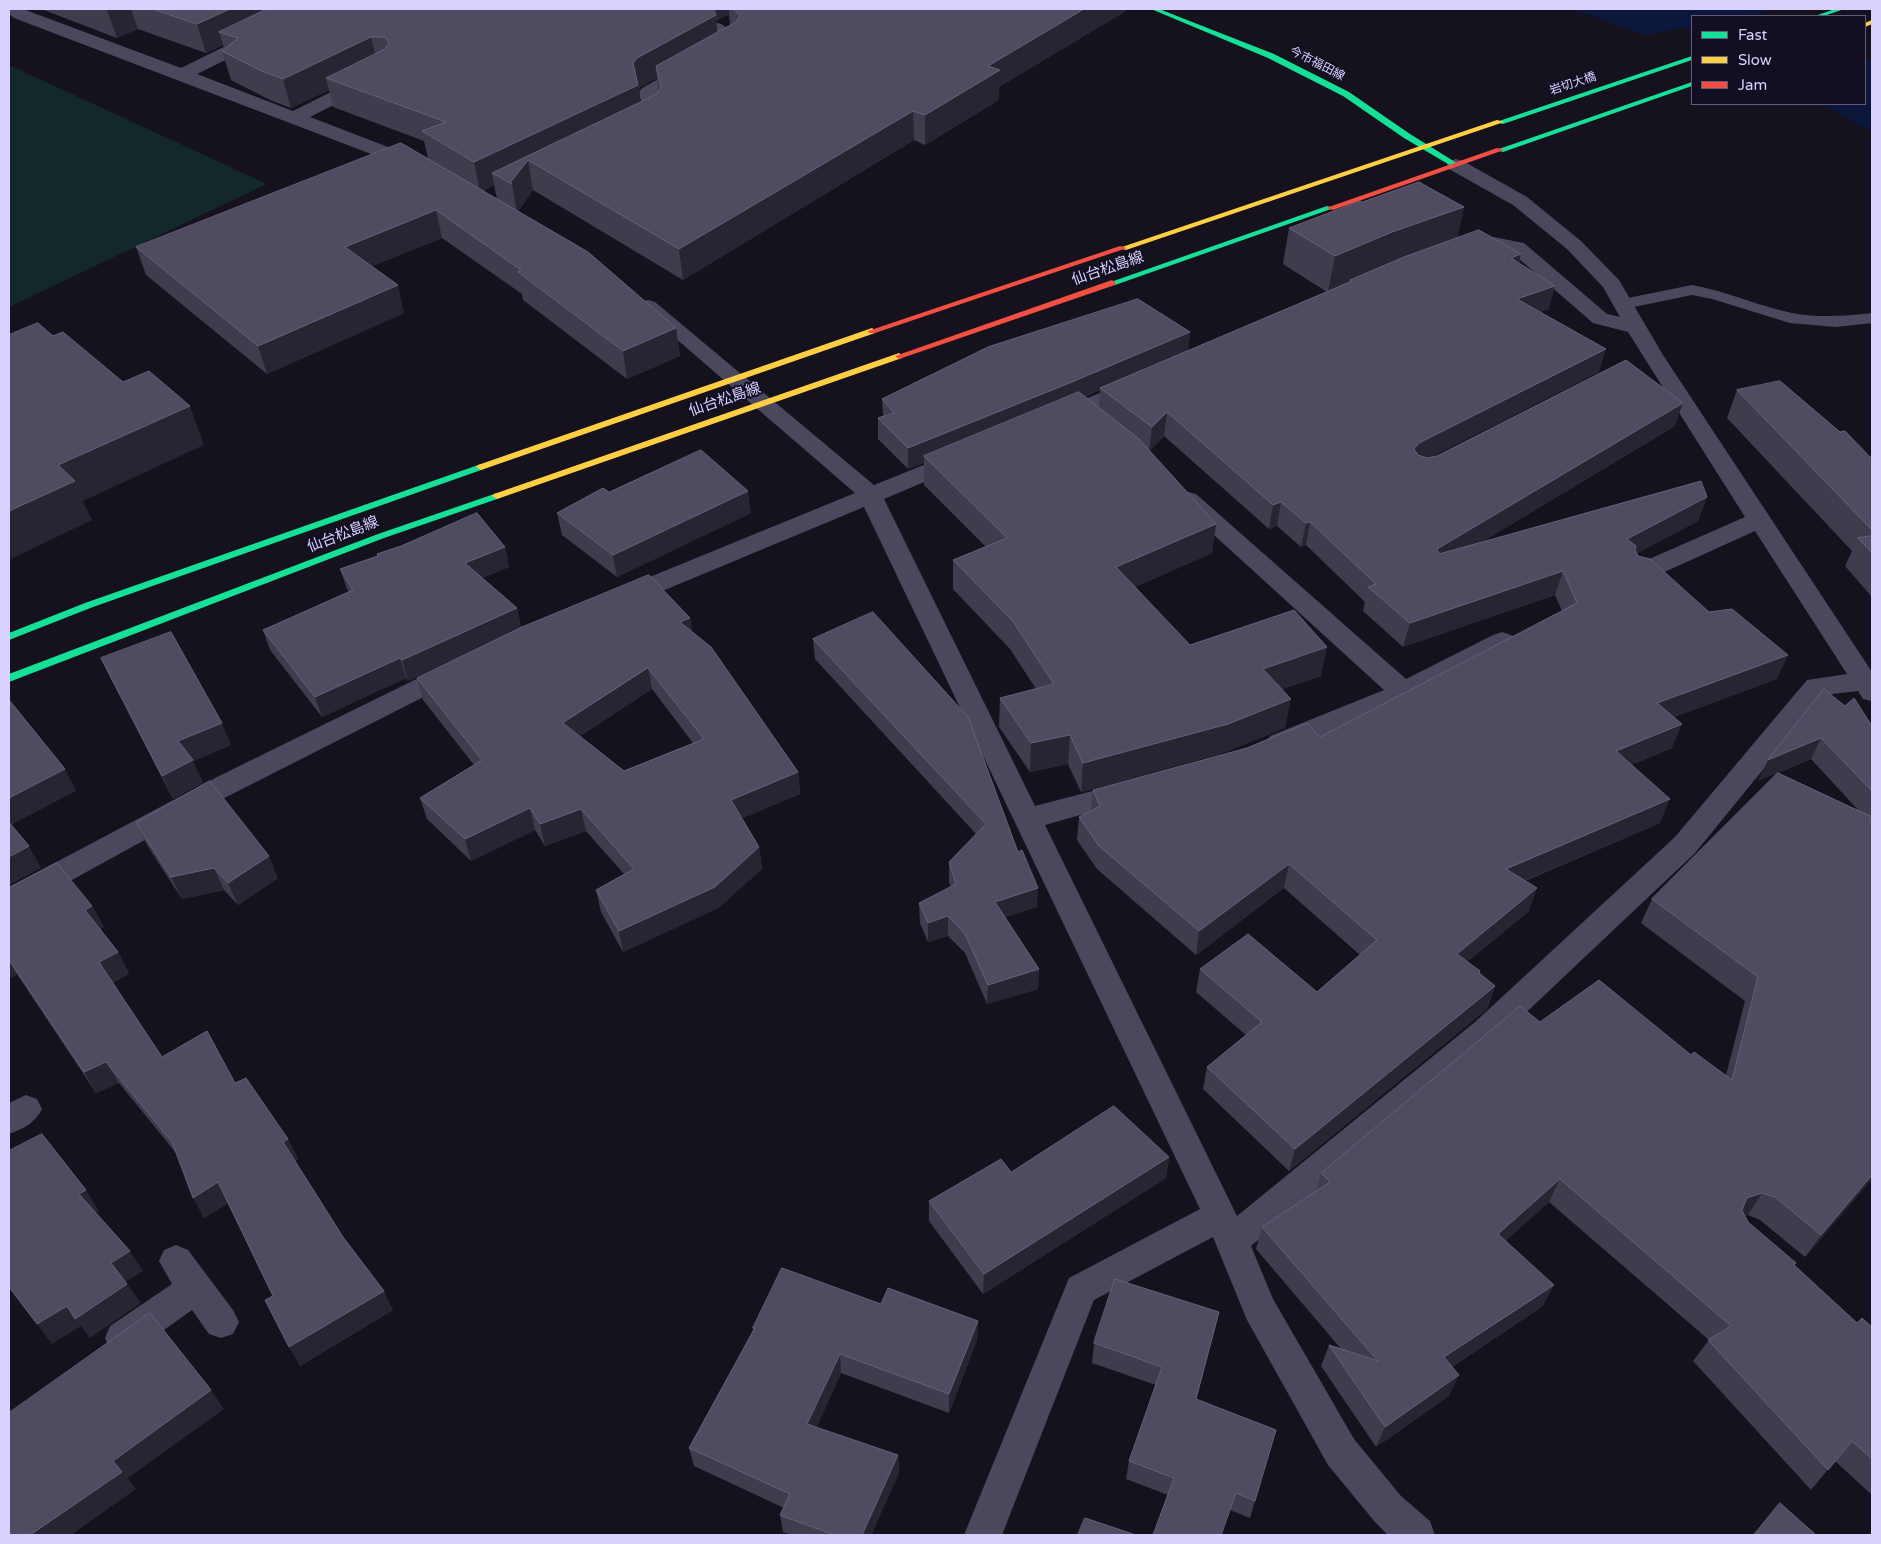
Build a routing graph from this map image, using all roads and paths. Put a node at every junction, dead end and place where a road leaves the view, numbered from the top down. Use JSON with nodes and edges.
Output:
{"nodes":[{"id":1,"x":325,"y":9,"type":"edge"},
{"id":2,"x":1154,"y":9,"type":"edge"},
{"id":3,"x":1840,"y":9,"type":"edge"},
{"id":4,"x":22,"y":11,"type":"edge"},
{"id":5,"x":1821,"y":15,"type":"edge"},
{"id":6,"x":700,"y":21,"type":"edge"},
{"id":7,"x":1691,"y":58,"type":"edge"},
{"id":8,"x":182,"y":74,"type":"junction"},
{"id":9,"x":376,"y":76,"type":"edge"},
{"id":10,"x":1691,"y":84,"type":"edge"},
{"id":11,"x":293,"y":118,"type":"junction"},
{"id":12,"x":619,"y":135,"type":"edge"},
{"id":13,"x":1426,"y":147,"type":"junction"},
{"id":14,"x":1456,"y":165,"type":"junction"},
{"id":15,"x":429,"y":172,"type":"edge"},
{"id":16,"x":1446,"y":254,"type":"edge"},
{"id":17,"x":635,"y":295,"type":"edge"},
{"id":18,"x":1624,"y":304,"type":"junction"},
{"id":19,"x":1872,"y":318,"type":"edge"},
{"id":20,"x":1638,"y":328,"type":"junction"},
{"id":21,"x":734,"y":378,"type":"junction"},
{"id":22,"x":1150,"y":379,"type":"edge"},
{"id":23,"x":763,"y":402,"type":"junction"},
{"id":24,"x":1079,"y":410,"type":"junction"},
{"id":25,"x":1042,"y":425,"type":"edge"},
{"id":26,"x":1100,"y":426,"type":"edge"},
{"id":27,"x":979,"y":450,"type":"edge"},
{"id":28,"x":1172,"y":485,"type":"edge"},
{"id":29,"x":870,"y":494,"type":"junction"},
{"id":30,"x":1761,"y":519,"type":"junction"},
{"id":31,"x":1640,"y":573,"type":"edge"},
{"id":32,"x":599,"y":607,"type":"edge"},
{"id":33,"x":9,"y":637,"type":"edge"},
{"id":34,"x":1502,"y":641,"type":"edge"},
{"id":35,"x":473,"y":662,"type":"edge"},
{"id":36,"x":9,"y":678,"type":"edge"},
{"id":37,"x":1869,"y":687,"type":"edge"},
{"id":38,"x":1403,"y":692,"type":"junction"},
{"id":39,"x":1259,"y":752,"type":"edge"},
{"id":40,"x":1148,"y":786,"type":"edge"},
{"id":41,"x":1027,"y":819,"type":"junction"},
{"id":42,"x":9,"y":901,"type":"edge"},
{"id":43,"x":1225,"y":1228,"type":"junction"},
{"id":44,"x":221,"y":1322,"type":"dead end"},
{"id":45,"x":98,"y":1355,"type":"edge"},
{"id":46,"x":983,"y":1535,"type":"edge"},
{"id":47,"x":1416,"y":1535,"type":"edge"}],
"edges":[{"from":1,"to":8,"type":"street"},
{"from":2,"to":13,"type":"main road","name":"今市福田線"},
{"from":3,"to":5,"type":"main road"},
{"from":4,"to":8,"type":"street"},
{"from":6,"to":12,"type":"street"},
{"from":7,"to":13,"type":"main road","name":"岩切大橋"},
{"from":8,"to":11,"type":"street"},
{"from":9,"to":11,"type":"street"},
{"from":10,"to":14,"type":"main road","name":"仙台松島線"},
{"from":11,"to":15,"type":"street"},
{"from":13,"to":14,"type":"main road","name":"今市福田線"},
{"from":13,"to":21,"type":"main road","name":"仙台松島線"},
{"from":14,"to":18,"type":"street"},
{"from":14,"to":23,"type":"main road","name":"仙台松島線"},
{"from":16,"to":20,"type":"street"},
{"from":17,"to":21,"type":"street"},
{"from":18,"to":19,"type":"lane"},
{"from":18,"to":20,"type":"street"},
{"from":20,"to":30,"type":"street"},
{"from":21,"to":23,"type":"street"},
{"from":21,"to":33,"type":"main road","name":"仙台松島線"},
{"from":22,"to":24,"type":"street"},
{"from":23,"to":29,"type":"street"},
{"from":23,"to":36,"type":"main road","name":"仙台松島線"},
{"from":24,"to":25,"type":"street"},
{"from":24,"to":26,"type":"street"},
{"from":27,"to":29,"type":"street"},
{"from":28,"to":38,"type":"street"},
{"from":29,"to":32,"type":"street"},
{"from":29,"to":41,"type":"street"},
{"from":30,"to":31,"type":"street"},
{"from":30,"to":37,"type":"street"},
{"from":34,"to":38,"type":"street"},
{"from":35,"to":42,"type":"street"},
{"from":37,"to":43,"type":"street"},
{"from":38,"to":39,"type":"street"},
{"from":40,"to":41,"type":"street"},
{"from":41,"to":43,"type":"street"},
{"from":43,"to":46,"type":"street"},
{"from":43,"to":47,"type":"street"},
{"from":44,"to":45,"type":"street"}]}
